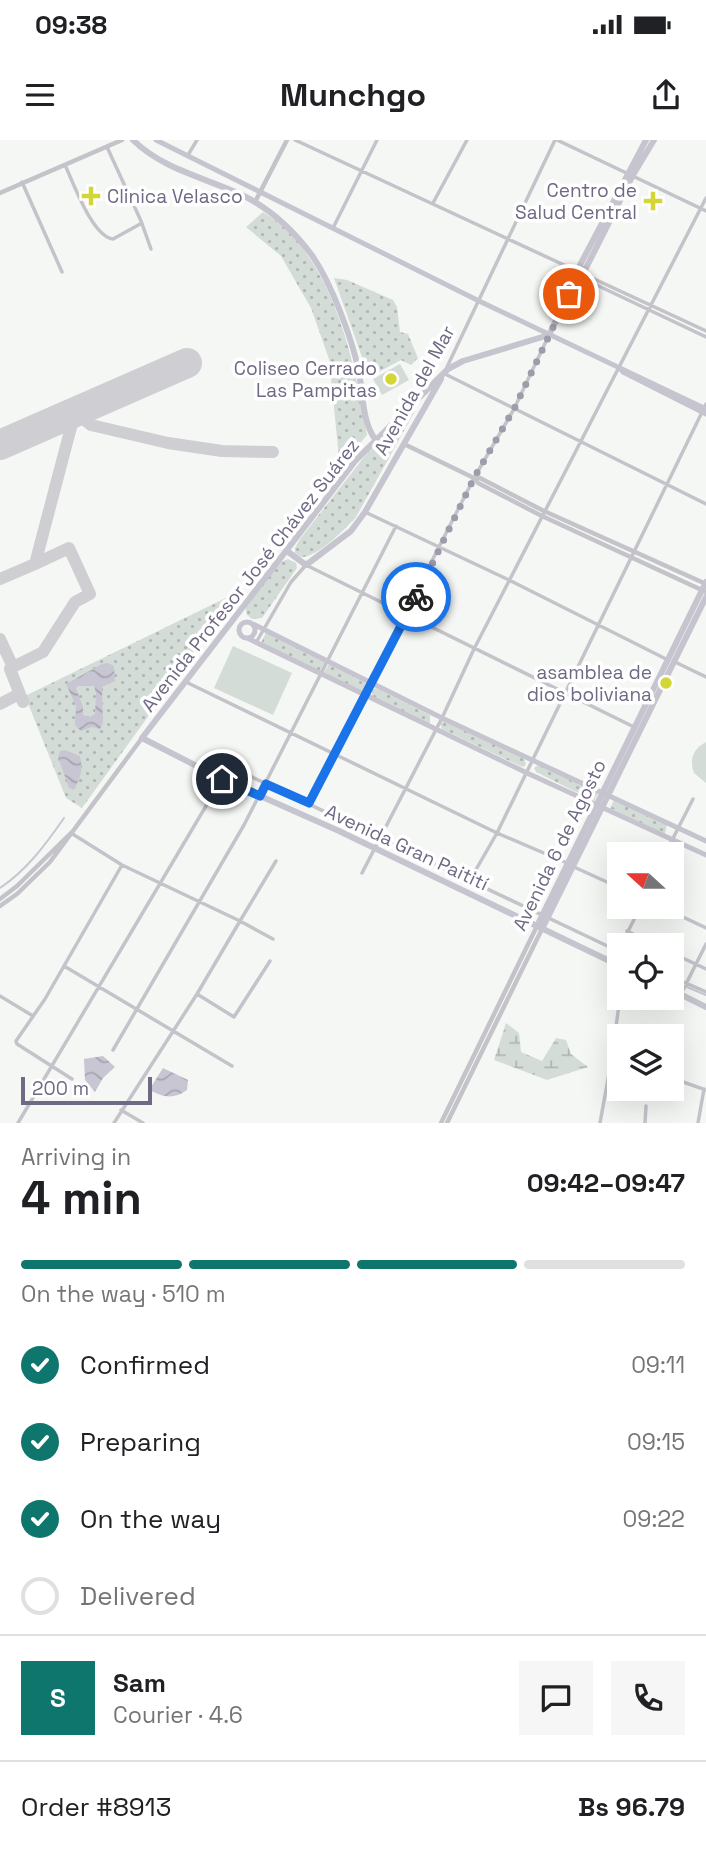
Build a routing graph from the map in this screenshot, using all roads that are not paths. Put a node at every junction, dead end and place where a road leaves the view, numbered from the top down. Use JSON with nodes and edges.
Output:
{"nodes":[{"id":1,"x":122,"y":140,"type":"edge"},
{"id":2,"x":133,"y":140,"type":"edge"},
{"id":3,"x":156,"y":140,"type":"edge"},
{"id":4,"x":197,"y":140,"type":"edge"},
{"id":5,"x":287,"y":140,"type":"edge"},
{"id":6,"x":295,"y":140,"type":"edge"},
{"id":7,"x":377,"y":140,"type":"edge"},
{"id":8,"x":467,"y":140,"type":"edge"},
{"id":9,"x":556,"y":140,"type":"edge"},
{"id":10,"x":646,"y":140,"type":"edge"},
{"id":11,"x":654,"y":140,"type":"edge"},
{"id":12,"x":107,"y":147,"type":"junction"},
{"id":13,"x":188,"y":156,"type":"junction"},
{"id":14,"x":65,"y":165,"type":"junction"},
{"id":15,"x":362,"y":170,"type":"junction"},
{"id":16,"x":630,"y":174,"type":"junction"},
{"id":17,"x":22,"y":182,"type":"junction"},
{"id":18,"x":260,"y":191,"type":"junction"},
{"id":19,"x":0,"y":193,"type":"edge"},
{"id":20,"x":706,"y":198,"type":"edge"},
{"id":21,"x":255,"y":202,"type":"junction"},
{"id":22,"x":433,"y":203,"type":"junction"},
{"id":23,"x":700,"y":208,"type":"junction"},
{"id":24,"x":706,"y":211,"type":"edge"},
{"id":25,"x":142,"y":223,"type":"junction"},
{"id":26,"x":332,"y":228,"type":"junction"},
{"id":27,"x":508,"y":240,"type":"junction"},
{"id":28,"x":151,"y":249,"type":"dead end"},
{"id":29,"x":62,"y":272,"type":"dead end"},
{"id":30,"x":579,"y":273,"type":"junction"},
{"id":31,"x":479,"y":301,"type":"junction"},
{"id":32,"x":652,"y":306,"type":"junction"},
{"id":33,"x":650,"y":311,"type":"junction"},
{"id":34,"x":706,"y":331,"type":"edge"},
{"id":35,"x":549,"y":335,"type":"junction"},
{"id":36,"x":706,"y":337,"type":"edge"},
{"id":37,"x":456,"y":349,"type":"junction"},
{"id":38,"x":463,"y":361,"type":"junction"},
{"id":39,"x":620,"y":368,"type":"junction"},
{"id":40,"x":444,"y":373,"type":"junction"},
{"id":41,"x":416,"y":399,"type":"junction"},
{"id":42,"x":425,"y":407,"type":"junction"},
{"id":43,"x":514,"y":409,"type":"junction"},
{"id":44,"x":705,"y":410,"type":"edge"},
{"id":45,"x":375,"y":439,"type":"junction"},
{"id":46,"x":404,"y":443,"type":"junction"},
{"id":47,"x":581,"y":443,"type":"junction"},
{"id":48,"x":474,"y":478,"type":"junction"},
{"id":49,"x":666,"y":485,"type":"junction"},
{"id":50,"x":706,"y":504,"type":"edge"},
{"id":51,"x":365,"y":512,"type":"junction"},
{"id":52,"x":543,"y":514,"type":"junction"},
{"id":53,"x":396,"y":526,"type":"junction"},
{"id":54,"x":441,"y":547,"type":"junction"},
{"id":55,"x":634,"y":550,"type":"junction"},
{"id":56,"x":286,"y":551,"type":"junction"},
{"id":57,"x":631,"y":558,"type":"junction"},
{"id":58,"x":306,"y":565,"type":"junction"},
{"id":59,"x":509,"y":580,"type":"junction"},
{"id":60,"x":705,"y":588,"type":"edge"},
{"id":61,"x":362,"y":592,"type":"junction"},
{"id":62,"x":407,"y":615,"type":"junction"},
{"id":63,"x":233,"y":622,"type":"junction"},
{"id":64,"x":253,"y":624,"type":"junction"},
{"id":65,"x":597,"y":625,"type":"junction"},
{"id":66,"x":240,"y":627,"type":"junction"},
{"id":67,"x":263,"y":629,"type":"junction"},
{"id":68,"x":247,"y":638,"type":"junction"},
{"id":69,"x":257,"y":641,"type":"junction"},
{"id":70,"x":474,"y":649,"type":"junction"},
{"id":71,"x":672,"y":661,"type":"junction"},
{"id":72,"x":328,"y":662,"type":"junction"},
{"id":73,"x":321,"y":674,"type":"junction"},
{"id":74,"x":706,"y":677,"type":"edge"},
{"id":75,"x":186,"y":682,"type":"junction"},
{"id":76,"x":371,"y":684,"type":"junction"},
{"id":77,"x":564,"y":693,"type":"junction"},
{"id":78,"x":365,"y":695,"type":"junction"},
{"id":79,"x":442,"y":718,"type":"junction"},
{"id":80,"x":637,"y":728,"type":"junction"},
{"id":81,"x":435,"y":730,"type":"junction"},
{"id":82,"x":292,"y":732,"type":"junction"},
{"id":83,"x":142,"y":738,"type":"junction"},
{"id":84,"x":336,"y":754,"type":"junction"},
{"id":85,"x":533,"y":759,"type":"junction"},
{"id":86,"x":199,"y":767,"type":"junction"},
{"id":87,"x":527,"y":773,"type":"junction"},
{"id":88,"x":222,"y":779,"type":"junction"},
{"id":89,"x":266,"y":784,"type":"junction"},
{"id":90,"x":406,"y":787,"type":"junction"},
{"id":91,"x":604,"y":794,"type":"junction"},
{"id":92,"x":260,"y":796,"type":"junction"},
{"id":93,"x":693,"y":799,"type":"dead end"},
{"id":94,"x":309,"y":803,"type":"junction"},
{"id":95,"x":599,"y":805,"type":"junction"},
{"id":96,"x":678,"y":827,"type":"junction"},
{"id":97,"x":71,"y":833,"type":"junction"},
{"id":98,"x":498,"y":833,"type":"junction"},
{"id":99,"x":379,"y":837,"type":"junction"},
{"id":100,"x":672,"y":840,"type":"junction"},
{"id":101,"x":706,"y":841,"type":"edge"},
{"id":102,"x":374,"y":848,"type":"junction"},
{"id":103,"x":706,"y":855,"type":"edge"},
{"id":104,"x":276,"y":861,"type":"dead end"},
{"id":105,"x":122,"y":865,"type":"junction"},
{"id":106,"x":571,"y":865,"type":"junction"},
{"id":107,"x":362,"y":873,"type":"dead end"},
{"id":108,"x":470,"y":880,"type":"junction"},
{"id":109,"x":607,"y":882,"type":"edge"},
{"id":110,"x":159,"y":883,"type":"junction"},
{"id":111,"x":0,"y":899,"type":"edge"},
{"id":112,"x":200,"y":902,"type":"junction"},
{"id":113,"x":0,"y":906,"type":"edge"},
{"id":114,"x":545,"y":917,"type":"junction"},
{"id":115,"x":684,"y":917,"type":"edge"},
{"id":116,"x":633,"y":919,"type":"edge"},
{"id":117,"x":240,"y":922,"type":"junction"},
{"id":118,"x":540,"y":928,"type":"junction"},
{"id":119,"x":706,"y":928,"type":"edge"},
{"id":120,"x":627,"y":931,"type":"joint"},
{"id":121,"x":631,"y":933,"type":"edge"},
{"id":122,"x":273,"y":939,"type":"dead end"},
{"id":123,"x":607,"y":944,"type":"edge"},
{"id":124,"x":706,"y":944,"type":"edge"},
{"id":125,"x":684,"y":958,"type":"edge"},
{"id":126,"x":607,"y":960,"type":"edge"},
{"id":127,"x":270,"y":961,"type":"dead end"},
{"id":128,"x":696,"y":964,"type":"junction"},
{"id":129,"x":64,"y":966,"type":"junction"},
{"id":130,"x":706,"y":969,"type":"edge"},
{"id":131,"x":686,"y":984,"type":"junction"},
{"id":132,"x":98,"y":987,"type":"junction"},
{"id":133,"x":684,"y":988,"type":"edge"},
{"id":134,"x":706,"y":992,"type":"edge"},
{"id":135,"x":197,"y":994,"type":"junction"},
{"id":136,"x":0,"y":996,"type":"edge"},
{"id":137,"x":684,"y":996,"type":"edge"},
{"id":138,"x":706,"y":1007,"type":"edge"},
{"id":139,"x":138,"y":1010,"type":"junction"},
{"id":140,"x":33,"y":1016,"type":"junction"},
{"id":141,"x":172,"y":1031,"type":"junction"},
{"id":142,"x":113,"y":1050,"type":"dead end"},
{"id":143,"x":232,"y":1066,"type":"dead end"},
{"id":144,"x":51,"y":1067,"type":"junction"},
{"id":145,"x":72,"y":1079,"type":"dead end"},
{"id":146,"x":684,"y":1082,"type":"edge"},
{"id":147,"x":607,"y":1085,"type":"edge"},
{"id":148,"x":705,"y":1090,"type":"edge"},
{"id":149,"x":458,"y":1093,"type":"junction"},
{"id":150,"x":646,"y":1106,"type":"dead end"},
{"id":151,"x":121,"y":1110,"type":"junction"},
{"id":152,"x":18,"y":1123,"type":"edge"},
{"id":153,"x":114,"y":1123,"type":"edge"},
{"id":154,"x":143,"y":1123,"type":"edge"},
{"id":155,"x":440,"y":1123,"type":"edge"},
{"id":156,"x":447,"y":1123,"type":"edge"},
{"id":157,"x":600,"y":1123,"type":"edge"},
{"id":158,"x":645,"y":1123,"type":"edge"},
{"id":159,"x":698,"y":1123,"type":"edge"}],
"edges":[{"from":1,"to":12,"type":"street"},
{"from":2,"to":21,"type":"main road"},
{"from":3,"to":13,"type":"main road"},
{"from":4,"to":13,"type":"street"},
{"from":5,"to":18,"type":"street"},
{"from":6,"to":15,"type":"street"},
{"from":7,"to":15,"type":"street"},
{"from":8,"to":22,"type":"street"},
{"from":9,"to":16,"type":"street"},
{"from":9,"to":27,"type":"street","name":"Avenida del Mar"},
{"from":10,"to":16,"type":"main road"},
{"from":11,"to":16,"type":"main road"},
{"from":12,"to":14,"type":"street"},
{"from":12,"to":25,"type":"street"},
{"from":13,"to":18,"type":"main road"},
{"from":14,"to":17,"type":"street"},
{"from":14,"to":25,"type":"street"},
{"from":15,"to":22,"type":"street"},
{"from":15,"to":26,"type":"street"},
{"from":16,"to":23,"type":"street"},
{"from":16,"to":30,"type":"main road"},
{"from":17,"to":19,"type":"street"},
{"from":17,"to":29,"type":"street"},
{"from":18,"to":21,"type":"street"},
{"from":18,"to":26,"type":"main road"},
{"from":20,"to":23,"type":"street"},
{"from":21,"to":45,"type":"main road"},
{"from":22,"to":27,"type":"street"},
{"from":23,"to":24,"type":"street"},
{"from":23,"to":32,"type":"street"},
{"from":25,"to":28,"type":"street"},
{"from":26,"to":31,"type":"main road"},
{"from":27,"to":30,"type":"street"},
{"from":27,"to":31,"type":"street","name":"Avenida del Mar"},
{"from":30,"to":32,"type":"street"},
{"from":30,"to":33,"type":"street"},
{"from":30,"to":35,"type":"main road"},
{"from":31,"to":35,"type":"main road"},
{"from":31,"to":37,"type":"street","name":"Avenida del Mar"},
{"from":32,"to":33,"type":"street"},
{"from":32,"to":34,"type":"street"},
{"from":33,"to":36,"type":"street"},
{"from":33,"to":39,"type":"street"},
{"from":35,"to":38,"type":"main road","name":"Avenida Profesor José Chávez Suárez"},
{"from":35,"to":39,"type":"main road"},
{"from":35,"to":43,"type":"street"},
{"from":37,"to":38,"type":"street"},
{"from":37,"to":40,"type":"street","name":"Avenida del Mar"},
{"from":38,"to":40,"type":"main road","name":"Avenida Profesor José Chávez Suárez"},
{"from":39,"to":44,"type":"main road"},
{"from":39,"to":47,"type":"street"},
{"from":40,"to":41,"type":"main road","name":"Avenida Profesor José Chávez Suárez"},
{"from":40,"to":42,"type":"main road","name":"Avenida del Mar"},
{"from":40,"to":43,"type":"street"},
{"from":41,"to":42,"type":"main road"},
{"from":41,"to":45,"type":"main road","name":"Avenida Profesor José Chávez Suárez"},
{"from":42,"to":46,"type":"main road","name":"Avenida del Mar"},
{"from":43,"to":47,"type":"street"},
{"from":43,"to":48,"type":"street"},
{"from":44,"to":49,"type":"street"},
{"from":45,"to":56,"type":"main road","name":"Avenida Profesor José Chávez Suárez"},
{"from":46,"to":48,"type":"street"},
{"from":46,"to":51,"type":"main road","name":"Avenida del Mar"},
{"from":47,"to":49,"type":"street"},
{"from":47,"to":52,"type":"street"},
{"from":48,"to":52,"type":"street"},
{"from":48,"to":54,"type":"street"},
{"from":49,"to":50,"type":"street"},
{"from":49,"to":55,"type":"street"},
{"from":51,"to":53,"type":"street"},
{"from":51,"to":58,"type":"main road","name":"Avenida del Mar"},
{"from":52,"to":55,"type":"street"},
{"from":52,"to":57,"type":"street"},
{"from":52,"to":59,"type":"street"},
{"from":53,"to":54,"type":"street"},
{"from":53,"to":61,"type":"street"},
{"from":54,"to":59,"type":"street"},
{"from":54,"to":62,"type":"street"},
{"from":55,"to":57,"type":"street"},
{"from":55,"to":60,"type":"street"},
{"from":56,"to":58,"type":"main road"},
{"from":56,"to":63,"type":"main road","name":"Avenida Profesor José Chávez Suárez"},
{"from":57,"to":60,"type":"street"},
{"from":57,"to":65,"type":"street"},
{"from":58,"to":61,"type":"street"},
{"from":58,"to":67,"type":"street","name":"Avenida del Mar"},
{"from":59,"to":65,"type":"street"},
{"from":59,"to":70,"type":"street"},
{"from":60,"to":71,"type":"main road","name":"Avenida 6 de Agosto"},
{"from":61,"to":62,"type":"street"},
{"from":61,"to":72,"type":"street"},
{"from":62,"to":70,"type":"street"},
{"from":62,"to":76,"type":"street"},
{"from":63,"to":66,"type":"main road"},
{"from":63,"to":75,"type":"main road","name":"Avenida Profesor José Chávez Suárez"},
{"from":64,"to":66,"type":"main road"},
{"from":64,"to":67,"type":"main road"},
{"from":64,"to":68,"type":"main road"},
{"from":65,"to":71,"type":"street"},
{"from":65,"to":77,"type":"street"},
{"from":66,"to":68,"type":"main road"},
{"from":67,"to":69,"type":"street","name":"Avenida del Mar"},
{"from":67,"to":72,"type":"main road"},
{"from":68,"to":69,"type":"main road"},
{"from":69,"to":73,"type":"main road"},
{"from":70,"to":77,"type":"street"},
{"from":70,"to":79,"type":"street"},
{"from":71,"to":74,"type":"street"},
{"from":71,"to":80,"type":"main road","name":"Avenida 6 de Agosto"},
{"from":72,"to":73,"type":"street"},
{"from":72,"to":76,"type":"main road"},
{"from":73,"to":78,"type":"main road"},
{"from":73,"to":82,"type":"street"},
{"from":75,"to":82,"type":"street"},
{"from":75,"to":83,"type":"main road","name":"Avenida Profesor José Chávez Suárez"},
{"from":76,"to":78,"type":"street"},
{"from":76,"to":79,"type":"main road"},
{"from":77,"to":80,"type":"street"},
{"from":77,"to":85,"type":"street"},
{"from":78,"to":81,"type":"main road"},
{"from":78,"to":84,"type":"street"},
{"from":79,"to":81,"type":"street"},
{"from":79,"to":85,"type":"main road"},
{"from":80,"to":91,"type":"main road","name":"Avenida 6 de Agosto"},
{"from":81,"to":87,"type":"main road"},
{"from":81,"to":90,"type":"street"},
{"from":82,"to":84,"type":"street"},
{"from":82,"to":89,"type":"street"},
{"from":83,"to":86,"type":"main road","name":"Avenida Gran Paitití"},
{"from":83,"to":97,"type":"street"},
{"from":84,"to":90,"type":"street"},
{"from":84,"to":94,"type":"street"},
{"from":85,"to":87,"type":"street"},
{"from":85,"to":91,"type":"main road"},
{"from":86,"to":88,"type":"main road","name":"Avenida Gran Paitití"},
{"from":86,"to":89,"type":"street"},
{"from":87,"to":95,"type":"main road"},
{"from":87,"to":98,"type":"street"},
{"from":88,"to":92,"type":"main road","name":"Avenida Gran Paitití"},
{"from":88,"to":110,"type":"street"},
{"from":89,"to":92,"type":"street"},
{"from":89,"to":94,"type":"street"},
{"from":90,"to":98,"type":"street"},
{"from":90,"to":99,"type":"street"},
{"from":91,"to":95,"type":"main road","name":"Avenida 6 de Agosto"},
{"from":91,"to":96,"type":"main road"},
{"from":92,"to":102,"type":"main road","name":"Avenida Gran Paitití"},
{"from":92,"to":112,"type":"street"},
{"from":93,"to":96,"type":"street"},
{"from":94,"to":99,"type":"street"},
{"from":95,"to":100,"type":"main road"},
{"from":95,"to":106,"type":"main road","name":"Avenida 6 de Agosto"},
{"from":96,"to":100,"type":"street"},
{"from":96,"to":101,"type":"main road"},
{"from":97,"to":105,"type":"street"},
{"from":97,"to":111,"type":"street"},
{"from":97,"to":113,"type":"street"},
{"from":98,"to":106,"type":"street"},
{"from":98,"to":108,"type":"street"},
{"from":99,"to":102,"type":"street"},
{"from":99,"to":108,"type":"street"},
{"from":100,"to":103,"type":"main road"},
{"from":102,"to":107,"type":"street"},
{"from":102,"to":118,"type":"main road","name":"Avenida Gran Paitití"},
{"from":104,"to":117,"type":"street"},
{"from":105,"to":110,"type":"street"},
{"from":105,"to":129,"type":"street"},
{"from":106,"to":109,"type":"street"},
{"from":106,"to":114,"type":"main road","name":"Avenida 6 de Agosto"},
{"from":108,"to":114,"type":"street"},
{"from":110,"to":112,"type":"street"},
{"from":110,"to":132,"type":"street"},
{"from":112,"to":117,"type":"street"},
{"from":112,"to":139,"type":"street"},
{"from":114,"to":118,"type":"main road","name":"Avenida 6 de Agosto"},
{"from":114,"to":123,"type":"street"},
{"from":115,"to":119,"type":"street"},
{"from":116,"to":120,"type":"street"},
{"from":117,"to":122,"type":"street"},
{"from":117,"to":135,"type":"street"},
{"from":118,"to":126,"type":"main road","name":"Avenida Gran Paitití"},
{"from":118,"to":149,"type":"street","name":"Avenida 6 de Agosto"},
{"from":120,"to":121,"type":"street"},
{"from":124,"to":128,"type":"street"},
{"from":125,"to":128,"type":"street"},
{"from":127,"to":135,"type":"street"},
{"from":128,"to":130,"type":"street"},
{"from":128,"to":131,"type":"street"},
{"from":129,"to":132,"type":"street"},
{"from":129,"to":140,"type":"street"},
{"from":131,"to":133,"type":"street"},
{"from":131,"to":134,"type":"street"},
{"from":132,"to":139,"type":"street"},
{"from":132,"to":144,"type":"street"},
{"from":135,"to":141,"type":"street"},
{"from":136,"to":140,"type":"street"},
{"from":137,"to":138,"type":"main road"},
{"from":139,"to":141,"type":"street"},
{"from":139,"to":142,"type":"street"},
{"from":140,"to":144,"type":"street"},
{"from":141,"to":143,"type":"street"},
{"from":141,"to":151,"type":"street"},
{"from":144,"to":145,"type":"street"},
{"from":144,"to":152,"type":"street"},
{"from":146,"to":148,"type":"street"},
{"from":147,"to":157,"type":"street"},
{"from":148,"to":159,"type":"street"},
{"from":149,"to":155,"type":"street","name":"Avenida 6 de Agosto"},
{"from":149,"to":156,"type":"street","name":"Avenida 6 de Agosto"},
{"from":150,"to":158,"type":"street"},
{"from":151,"to":153,"type":"street"},
{"from":151,"to":154,"type":"street"}]}
